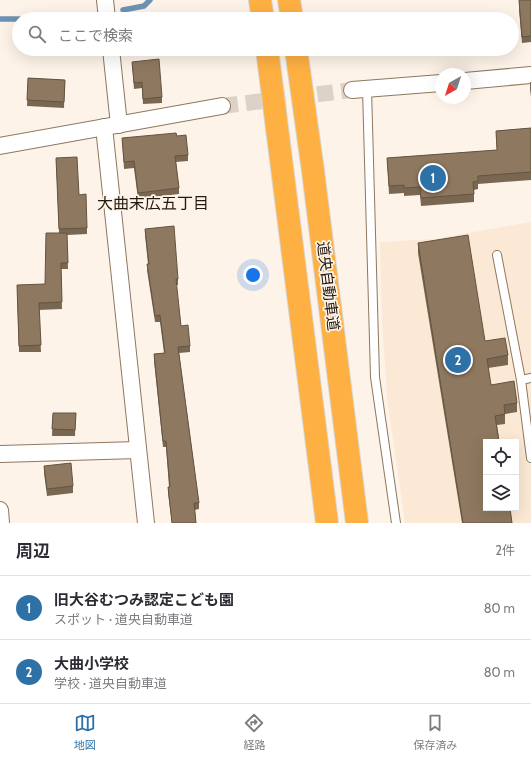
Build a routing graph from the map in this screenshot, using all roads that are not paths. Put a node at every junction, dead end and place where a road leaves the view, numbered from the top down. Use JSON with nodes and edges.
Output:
{"nodes":[{"id":1,"x":105,"y":0,"type":"edge"},
{"id":2,"x":260,"y":0,"type":"edge"},
{"id":3,"x":289,"y":0,"type":"edge"},
{"id":4,"x":107,"y":12,"type":"edge"},
{"id":5,"x":262,"y":12,"type":"edge"},
{"id":6,"x":291,"y":12,"type":"edge"},
{"id":7,"x":111,"y":56,"type":"edge"},
{"id":8,"x":268,"y":56,"type":"edge"},
{"id":9,"x":297,"y":56,"type":"edge"},
{"id":10,"x":531,"y":75,"type":"edge"},
{"id":11,"x":471,"y":80,"type":"edge"},
{"id":12,"x":435,"y":83,"type":"edge"},
{"id":13,"x":359,"y":89,"type":"joint"},
{"id":14,"x":222,"y":106,"type":"tunnel mouth"},
{"id":15,"x":112,"y":126,"type":"junction"},
{"id":16,"x":0,"y":146,"type":"edge"},
{"id":17,"x":496,"y":255,"type":"dead end"},
{"id":18,"x":531,"y":378,"type":"edge"},
{"id":19,"x":521,"y":380,"type":"junction"},
{"id":20,"x":138,"y":450,"type":"junction"},
{"id":21,"x":0,"y":454,"type":"edge"},
{"id":22,"x":531,"y":458,"type":"edge"},
{"id":23,"x":0,"y":510,"type":"edge"},
{"id":24,"x":1,"y":523,"type":"edge"},
{"id":25,"x":146,"y":523,"type":"edge"},
{"id":26,"x":327,"y":523,"type":"edge"},
{"id":27,"x":357,"y":523,"type":"edge"},
{"id":28,"x":396,"y":523,"type":"edge"}],
"edges":[{"from":1,"to":4,"type":"street"},
{"from":2,"to":5,"type":"highway"},
{"from":3,"to":6,"type":"highway"},
{"from":7,"to":15,"type":"street"},
{"from":8,"to":26,"type":"highway","name":"道央自動車道"},
{"from":9,"to":27,"type":"highway","name":"道央自動車道"},
{"from":10,"to":11,"type":"street"},
{"from":12,"to":13,"type":"street"},
{"from":13,"to":28,"type":"lane"},
{"from":14,"to":15,"type":"street"},
{"from":15,"to":16,"type":"street"},
{"from":15,"to":20,"type":"street"},
{"from":17,"to":19,"type":"lane"},
{"from":18,"to":19,"type":"lane"},
{"from":19,"to":22,"type":"lane"},
{"from":20,"to":21,"type":"street"},
{"from":20,"to":25,"type":"street"},
{"from":23,"to":24,"type":"street"}]}
